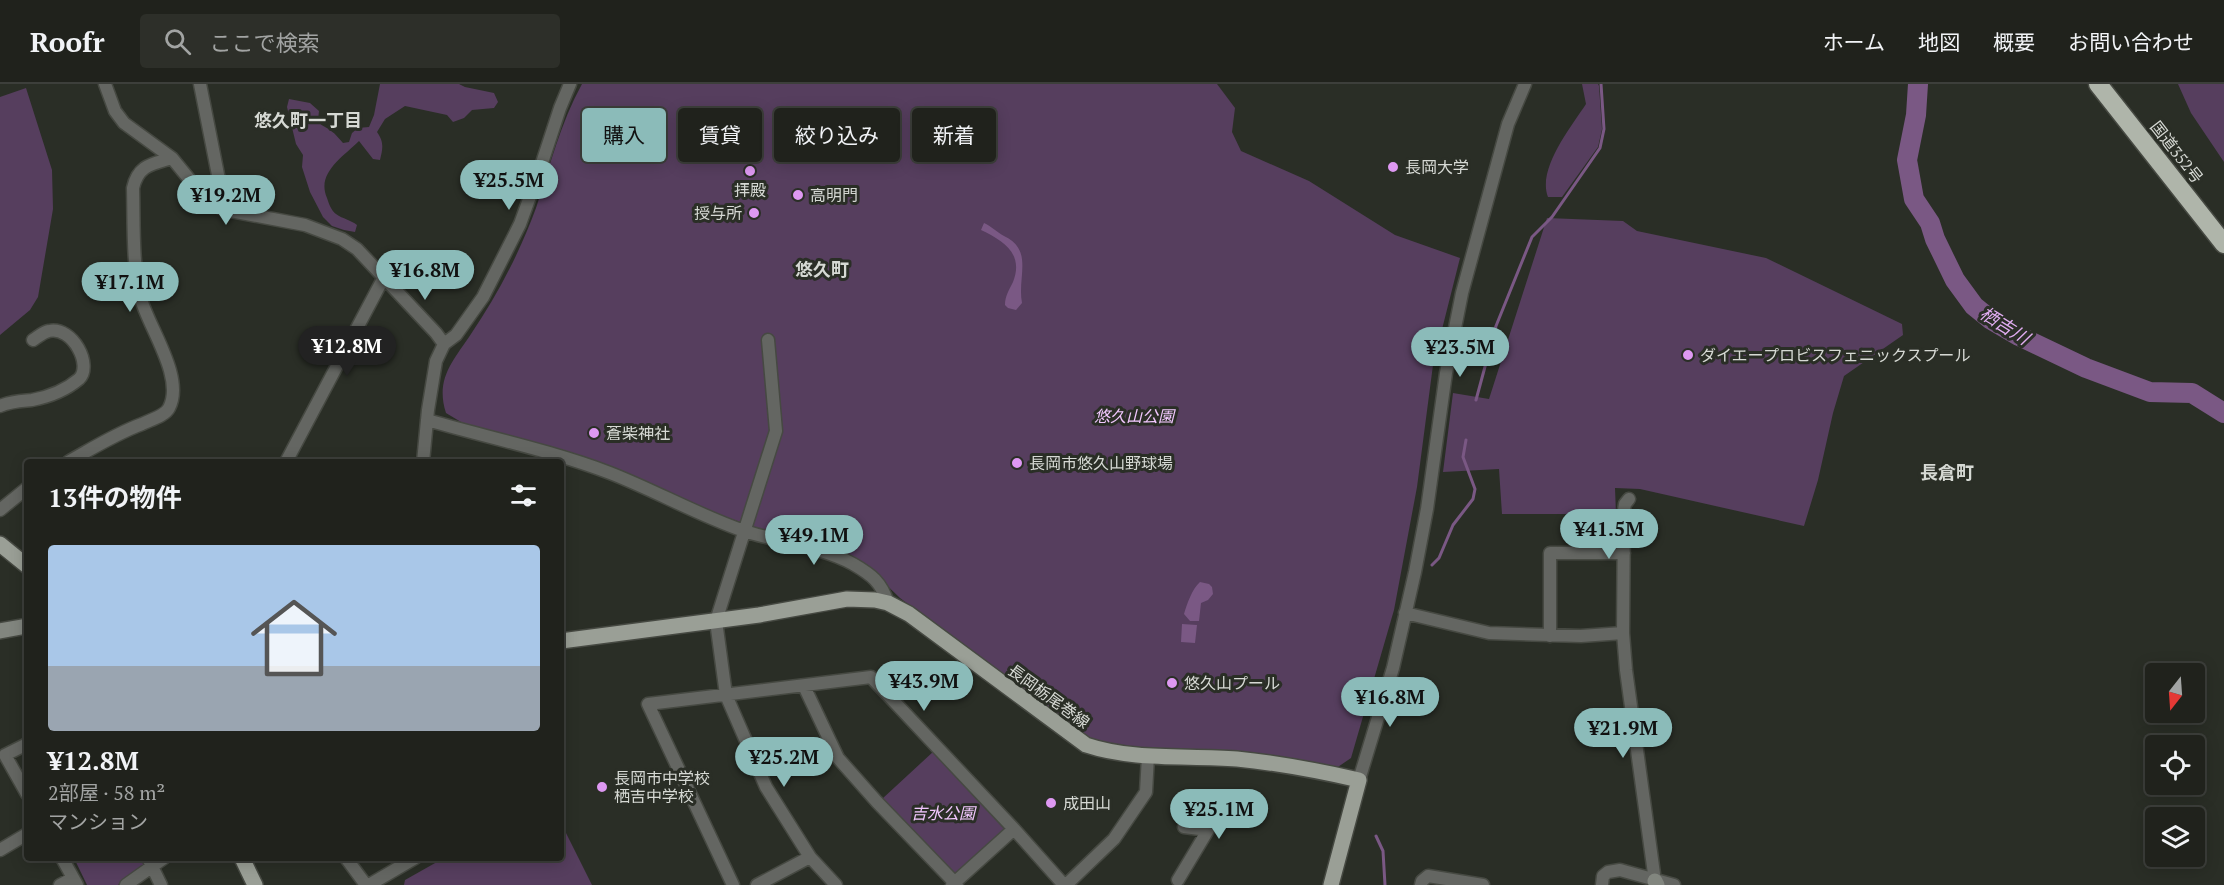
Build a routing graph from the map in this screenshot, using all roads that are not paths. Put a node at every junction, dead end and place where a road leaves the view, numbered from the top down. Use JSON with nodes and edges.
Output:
{"nodes":[{"id":1,"x":105,"y":84,"type":"edge"},
{"id":2,"x":200,"y":84,"type":"edge"},
{"id":3,"x":570,"y":84,"type":"edge"},
{"id":4,"x":1525,"y":84,"type":"edge"},
{"id":5,"x":2098,"y":84,"type":"edge"},
{"id":6,"x":172,"y":158,"type":"junction"},
{"id":7,"x":225,"y":210,"type":"junction"},
{"id":8,"x":2224,"y":244,"type":"edge"},
{"id":9,"x":383,"y":279,"type":"junction"},
{"id":10,"x":33,"y":340,"type":"dead end"},
{"id":11,"x":768,"y":340,"type":"dead end"},
{"id":12,"x":444,"y":344,"type":"junction"},
{"id":13,"x":0,"y":406,"type":"edge"},
{"id":14,"x":427,"y":420,"type":"junction"},
{"id":15,"x":73,"y":459,"type":"edge"},
{"id":16,"x":288,"y":459,"type":"edge"},
{"id":17,"x":423,"y":459,"type":"edge"},
{"id":18,"x":24,"y":490,"type":"edge"},
{"id":19,"x":1629,"y":499,"type":"dead end"},
{"id":20,"x":0,"y":510,"type":"edge"},
{"id":21,"x":745,"y":531,"type":"junction"},
{"id":22,"x":0,"y":544,"type":"edge"},
{"id":23,"x":1624,"y":553,"type":"junction"},
{"id":24,"x":24,"y":564,"type":"edge"},
{"id":25,"x":888,"y":603,"type":"junction"},
{"id":26,"x":1406,"y":613,"type":"junction"},
{"id":27,"x":716,"y":621,"type":"junction"},
{"id":28,"x":24,"y":627,"type":"edge"},
{"id":29,"x":0,"y":632,"type":"edge"},
{"id":30,"x":1623,"y":633,"type":"junction"},
{"id":31,"x":1550,"y":636,"type":"junction"},
{"id":32,"x":564,"y":640,"type":"edge"},
{"id":33,"x":804,"y":686,"type":"junction"},
{"id":34,"x":726,"y":695,"type":"junction"},
{"id":35,"x":24,"y":746,"type":"edge"},
{"id":36,"x":1148,"y":756,"type":"junction"},
{"id":37,"x":3,"y":757,"type":"edge"},
{"id":38,"x":1359,"y":780,"type":"junction"},
{"id":39,"x":24,"y":789,"type":"edge"},
{"id":40,"x":1184,"y":827,"type":"dead end"},
{"id":41,"x":1014,"y":829,"type":"junction"},
{"id":42,"x":24,"y":836,"type":"edge"},
{"id":43,"x":0,"y":850,"type":"edge"},
{"id":44,"x":810,"y":857,"type":"junction"},
{"id":45,"x":64,"y":861,"type":"edge"},
{"id":46,"x":243,"y":861,"type":"edge"},
{"id":47,"x":348,"y":861,"type":"edge"},
{"id":48,"x":410,"y":861,"type":"edge"},
{"id":49,"x":150,"y":862,"type":"edge"},
{"id":50,"x":75,"y":881,"type":"edge"},
{"id":51,"x":1180,"y":883,"type":"edge"},
{"id":52,"x":1656,"y":883,"type":"edge"},
{"id":53,"x":955,"y":884,"type":"edge"},
{"id":54,"x":60,"y":885,"type":"edge"},
{"id":55,"x":126,"y":885,"type":"edge"},
{"id":56,"x":161,"y":885,"type":"edge"},
{"id":57,"x":255,"y":885,"type":"edge"},
{"id":58,"x":368,"y":885,"type":"edge"},
{"id":59,"x":734,"y":885,"type":"edge"},
{"id":60,"x":757,"y":885,"type":"edge"},
{"id":61,"x":836,"y":885,"type":"edge"},
{"id":62,"x":1065,"y":885,"type":"edge"},
{"id":63,"x":1331,"y":885,"type":"edge"},
{"id":64,"x":1421,"y":885,"type":"edge"},
{"id":65,"x":1483,"y":885,"type":"edge"},
{"id":66,"x":1602,"y":885,"type":"edge"},
{"id":67,"x":1674,"y":885,"type":"edge"}],
"edges":[{"from":1,"to":6,"type":"street"},
{"from":2,"to":7,"type":"street"},
{"from":3,"to":12,"type":"street"},
{"from":4,"to":26,"type":"street"},
{"from":5,"to":8,"type":"highway","name":"国道352号"},
{"from":6,"to":7,"type":"street"},
{"from":6,"to":15,"type":"street"},
{"from":7,"to":9,"type":"street"},
{"from":9,"to":12,"type":"street"},
{"from":9,"to":16,"type":"street"},
{"from":10,"to":13,"type":"street"},
{"from":11,"to":21,"type":"street"},
{"from":12,"to":14,"type":"street"},
{"from":14,"to":17,"type":"street"},
{"from":14,"to":21,"type":"street"},
{"from":18,"to":20,"type":"street"},
{"from":19,"to":23,"type":"street"},
{"from":21,"to":25,"type":"street"},
{"from":21,"to":27,"type":"street"},
{"from":22,"to":24,"type":"main road"},
{"from":23,"to":30,"type":"street"},
{"from":23,"to":31,"type":"street"},
{"from":25,"to":27,"type":"main road","name":"長岡栃尾巻線"},
{"from":25,"to":36,"type":"main road","name":"長岡栃尾巻線"},
{"from":26,"to":31,"type":"street"},
{"from":26,"to":38,"type":"street"},
{"from":27,"to":32,"type":"main road","name":"長岡栃尾巻線"},
{"from":27,"to":34,"type":"street"},
{"from":28,"to":29,"type":"main road"},
{"from":30,"to":31,"type":"street"},
{"from":30,"to":52,"type":"street"},
{"from":33,"to":34,"type":"street"},
{"from":33,"to":41,"type":"street"},
{"from":33,"to":53,"type":"street"},
{"from":34,"to":44,"type":"street"},
{"from":34,"to":59,"type":"street"},
{"from":35,"to":37,"type":"street"},
{"from":36,"to":38,"type":"main road","name":"長岡栃尾巻線"},
{"from":36,"to":62,"type":"street"},
{"from":37,"to":39,"type":"street"},
{"from":38,"to":63,"type":"main road"},
{"from":40,"to":51,"type":"street"},
{"from":41,"to":53,"type":"street"},
{"from":41,"to":62,"type":"street"},
{"from":42,"to":43,"type":"street"},
{"from":44,"to":60,"type":"street"},
{"from":44,"to":61,"type":"street"},
{"from":45,"to":50,"type":"street"},
{"from":46,"to":57,"type":"main road"},
{"from":47,"to":58,"type":"street"},
{"from":48,"to":58,"type":"street"},
{"from":49,"to":55,"type":"street"},
{"from":49,"to":56,"type":"street"},
{"from":50,"to":54,"type":"street"},
{"from":52,"to":66,"type":"street"},
{"from":52,"to":67,"type":"street"},
{"from":64,"to":65,"type":"street"}]}
